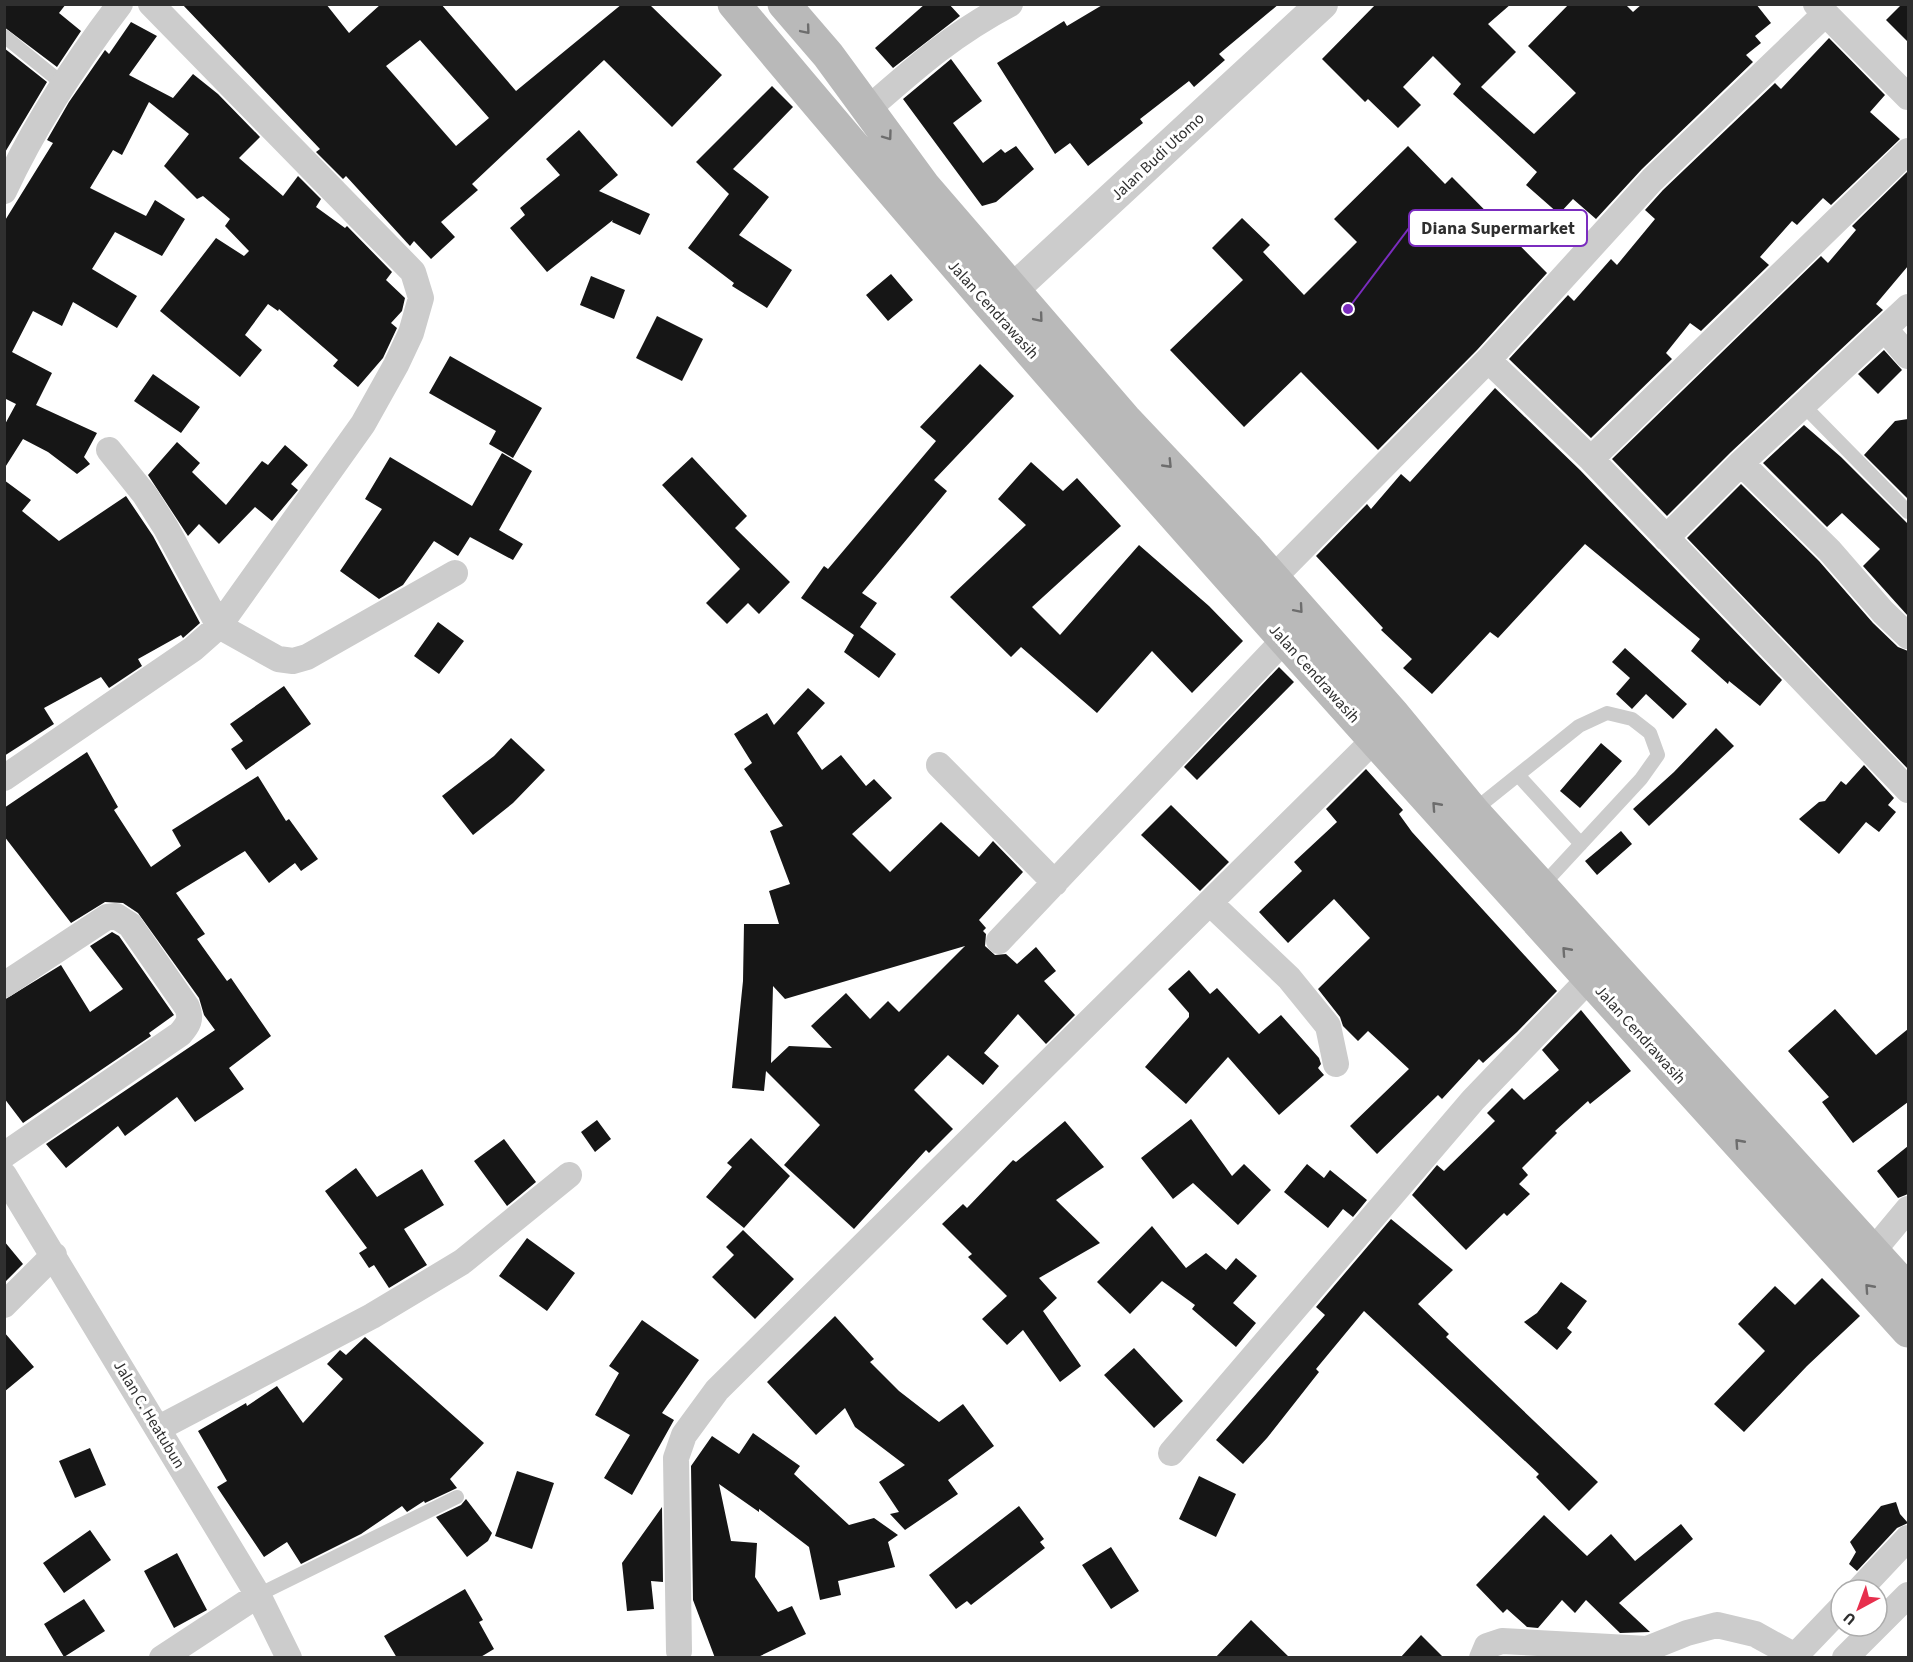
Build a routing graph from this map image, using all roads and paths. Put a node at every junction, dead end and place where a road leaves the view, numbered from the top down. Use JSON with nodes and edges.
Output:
{"nodes":[{"id":1,"x":120,"y":4,"type":"edge"},
{"id":2,"x":151,"y":4,"type":"edge"},
{"id":3,"x":734,"y":4,"type":"edge"},
{"id":4,"x":784,"y":4,"type":"edge"},
{"id":5,"x":1010,"y":4,"type":"edge"},
{"id":6,"x":1322,"y":4,"type":"edge"},
{"id":7,"x":1820,"y":9,"type":"edge"},
{"id":8,"x":4,"y":36,"type":"edge"},
{"id":9,"x":63,"y":84,"type":"junction"},
{"id":10,"x":1908,"y":97,"type":"edge"},
{"id":11,"x":868,"y":109,"type":"junction"},
{"id":12,"x":1908,"y":151,"type":"edge"},
{"id":13,"x":4,"y":191,"type":"edge"},
{"id":14,"x":1004,"y":298,"type":"junction"},
{"id":15,"x":1908,"y":307,"type":"edge"},
{"id":16,"x":1885,"y":330,"type":"junction"},
{"id":17,"x":1908,"y":356,"type":"edge"},
{"id":18,"x":1488,"y":360,"type":"junction"},
{"id":19,"x":1803,"y":405,"type":"junction"},
{"id":20,"x":109,"y":450,"type":"dead end"},
{"id":21,"x":1590,"y":459,"type":"junction"},
{"id":22,"x":1742,"y":462,"type":"junction"},
{"id":23,"x":1908,"y":512,"type":"edge"},
{"id":24,"x":1666,"y":538,"type":"junction"},
{"id":25,"x":455,"y":573,"type":"dead end"},
{"id":26,"x":1273,"y":578,"type":"junction"},
{"id":27,"x":219,"y":626,"type":"junction"},
{"id":28,"x":1908,"y":636,"type":"edge"},
{"id":29,"x":1285,"y":639,"type":"junction"},
{"id":30,"x":1375,"y":739,"type":"junction"},
{"id":31,"x":939,"y":765,"type":"dead end"},
{"id":32,"x":1518,"y":775,"type":"junction"},
{"id":33,"x":4,"y":778,"type":"edge"},
{"id":34,"x":1908,"y":790,"type":"edge"},
{"id":35,"x":1473,"y":811,"type":"junction"},
{"id":36,"x":1581,"y":844,"type":"junction"},
{"id":37,"x":1055,"y":883,"type":"junction"},
{"id":38,"x":1532,"y":895,"type":"junction"},
{"id":39,"x":1210,"y":903,"type":"junction"},
{"id":40,"x":999,"y":941,"type":"dead end"},
{"id":41,"x":1590,"y":978,"type":"junction"},
{"id":42,"x":4,"y":986,"type":"edge"},
{"id":43,"x":1336,"y":1064,"type":"dead end"},
{"id":44,"x":4,"y":1155,"type":"edge"},
{"id":45,"x":4,"y":1175,"type":"edge"},
{"id":46,"x":569,"y":1175,"type":"dead end"},
{"id":47,"x":1908,"y":1209,"type":"edge"},
{"id":48,"x":1873,"y":1251,"type":"junction"},
{"id":49,"x":54,"y":1255,"type":"junction"},
{"id":50,"x":1908,"y":1290,"type":"edge"},
{"id":51,"x":4,"y":1305,"type":"edge"},
{"id":52,"x":1908,"y":1331,"type":"edge"},
{"id":53,"x":159,"y":1428,"type":"junction"},
{"id":54,"x":1171,"y":1453,"type":"dead end"},
{"id":55,"x":457,"y":1497,"type":"dead end"},
{"id":56,"x":1908,"y":1538,"type":"edge"},
{"id":57,"x":1870,"y":1578,"type":"edge"},
{"id":58,"x":258,"y":1595,"type":"junction"},
{"id":59,"x":1908,"y":1595,"type":"edge"},
{"id":60,"x":1829,"y":1621,"type":"edge"},
{"id":61,"x":679,"y":1651,"type":"dead end"},
{"id":62,"x":1646,"y":1653,"type":"edge"},
{"id":63,"x":1796,"y":1657,"type":"edge"},
{"id":64,"x":162,"y":1658,"type":"edge"},
{"id":65,"x":289,"y":1658,"type":"edge"},
{"id":66,"x":1482,"y":1658,"type":"edge"},
{"id":67,"x":1845,"y":1658,"type":"edge"}],
"edges":[{"from":1,"to":9,"type":"street"},
{"from":2,"to":27,"type":"street"},
{"from":3,"to":14,"type":"main road","name":"Jalan Cendrawasih"},
{"from":4,"to":11,"type":"main road","name":"Jalan Cendrawasih","one_way":true},
{"from":5,"to":11,"type":"street"},
{"from":6,"to":14,"type":"street","name":"Jalan Budi Utomo"},
{"from":7,"to":10,"type":"street"},
{"from":7,"to":18,"type":"street"},
{"from":8,"to":9,"type":"lane"},
{"from":9,"to":13,"type":"street"},
{"from":11,"to":14,"type":"main road","name":"Jalan Cendrawasih","one_way":true},
{"from":12,"to":21,"type":"street"},
{"from":14,"to":26,"type":"main road","name":"Jalan Cendrawasih","one_way":true},
{"from":14,"to":29,"type":"main road","name":"Jalan Cendrawasih"},
{"from":15,"to":16,"type":"street"},
{"from":16,"to":17,"type":"street"},
{"from":16,"to":19,"type":"street"},
{"from":18,"to":21,"type":"street"},
{"from":18,"to":26,"type":"street"},
{"from":19,"to":22,"type":"street"},
{"from":19,"to":23,"type":"lane"},
{"from":20,"to":27,"type":"street"},
{"from":21,"to":24,"type":"street"},
{"from":22,"to":24,"type":"street"},
{"from":22,"to":28,"type":"street"},
{"from":24,"to":34,"type":"street"},
{"from":25,"to":27,"type":"street"},
{"from":26,"to":35,"type":"main road","name":"Jalan Cendrawasih","one_way":true},
{"from":27,"to":33,"type":"street"},
{"from":29,"to":30,"type":"main road","name":"Jalan Cendrawasih"},
{"from":29,"to":37,"type":"street"},
{"from":38,"to":30,"type":"main road","name":"Jalan Cendrawasih","one_way":true},
{"from":30,"to":39,"type":"street"},
{"from":31,"to":37,"type":"street"},
{"from":32,"to":35,"type":"lane"},
{"from":32,"to":36,"type":"lane"},
{"from":32,"to":36,"type":"lane"},
{"from":35,"to":38,"type":"main road","name":"Jalan Cendrawasih"},
{"from":36,"to":38,"type":"lane"},
{"from":37,"to":40,"type":"street"},
{"from":41,"to":38,"type":"main road","name":"Jalan Cendrawasih","one_way":true},
{"from":38,"to":48,"type":"main road","name":"Jalan Cendrawasih"},
{"from":39,"to":43,"type":"street"},
{"from":39,"to":61,"type":"street"},
{"from":52,"to":41,"type":"main road","name":"Jalan Cendrawasih","one_way":true},
{"from":41,"to":54,"type":"street"},
{"from":42,"to":44,"type":"street"},
{"from":45,"to":49,"type":"street","name":"Jalan C. Heatubun"},
{"from":46,"to":53,"type":"street"},
{"from":47,"to":48,"type":"street"},
{"from":48,"to":50,"type":"main road","name":"Jalan Cendrawasih"},
{"from":49,"to":51,"type":"street"},
{"from":49,"to":53,"type":"street","name":"Jalan C. Heatubun"},
{"from":53,"to":58,"type":"street","name":"Jalan C. Heatubun"},
{"from":55,"to":58,"type":"lane"},
{"from":56,"to":57,"type":"street"},
{"from":58,"to":64,"type":"street"},
{"from":58,"to":65,"type":"street","name":"Jalan C. Heatubun"},
{"from":59,"to":67,"type":"street"},
{"from":60,"to":63,"type":"street"},
{"from":62,"to":63,"type":"street"},
{"from":62,"to":66,"type":"street"}]}
